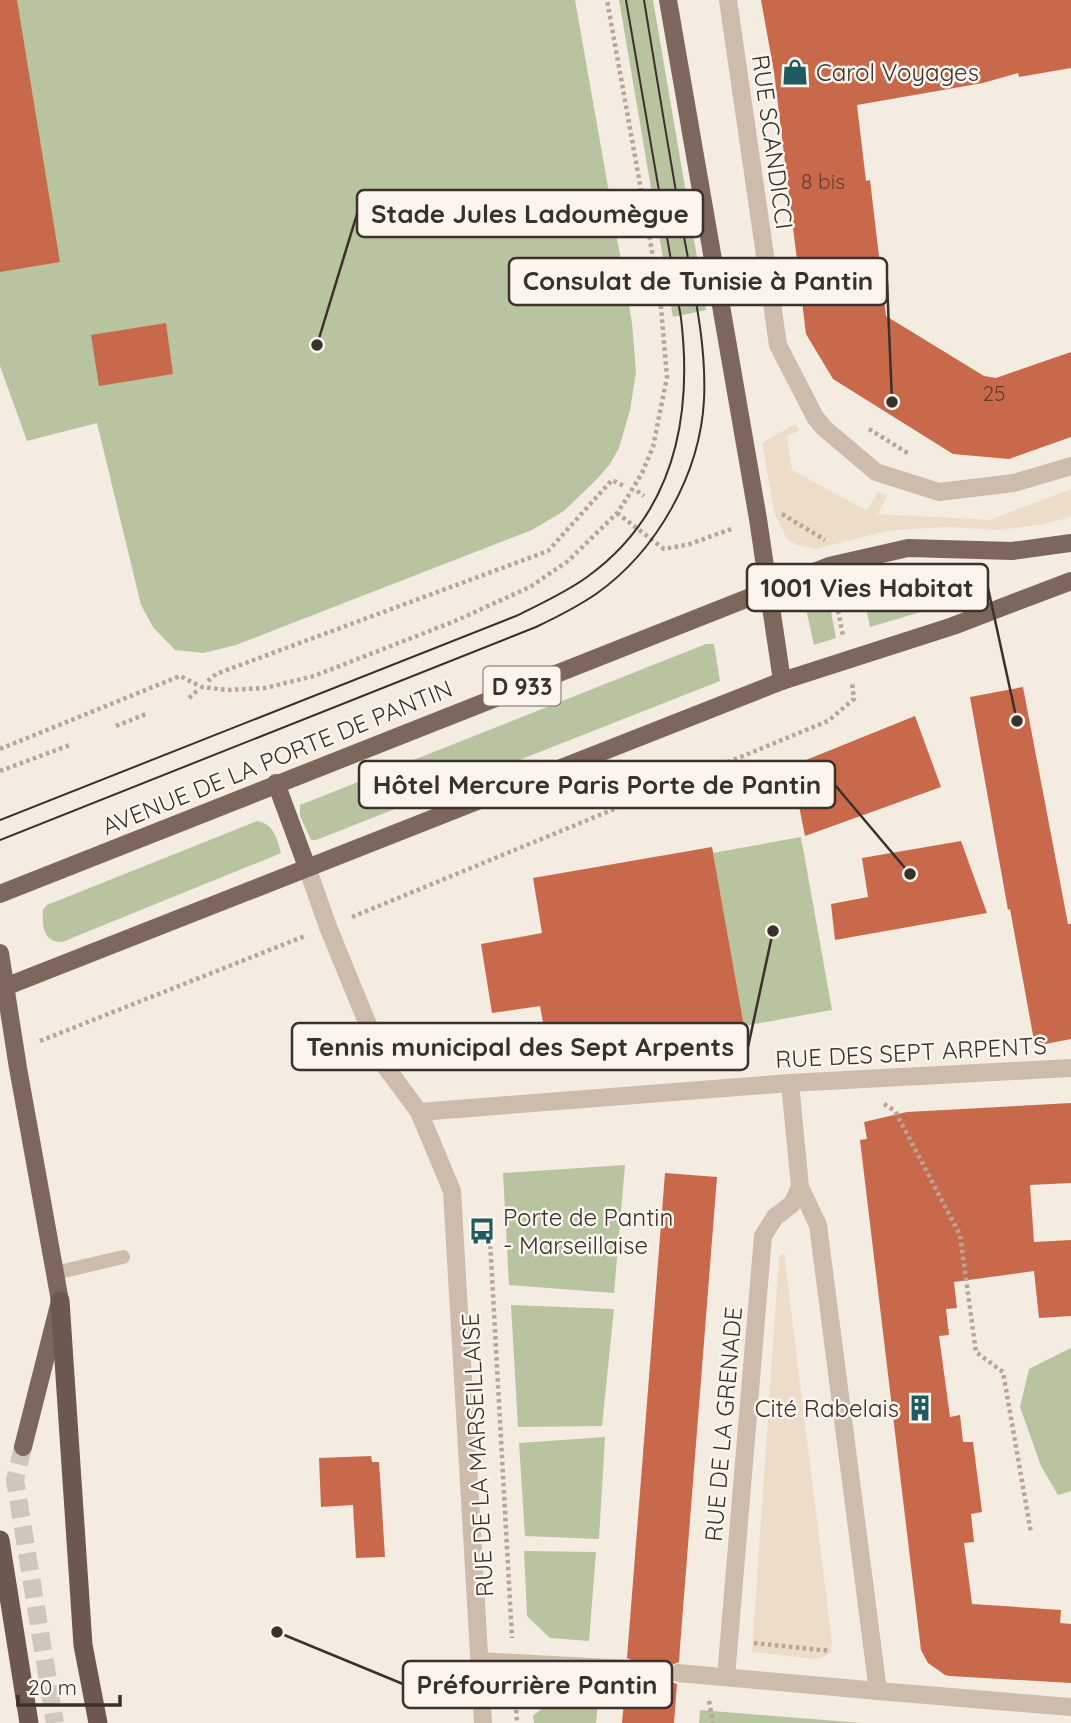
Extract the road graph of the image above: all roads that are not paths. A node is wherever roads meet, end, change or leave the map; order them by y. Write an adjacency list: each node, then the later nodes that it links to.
1 (668, 0): 6 (main road)
2 (728, 0): 3 (street, RUE SCANDICCI)
3 (1071, 466)
4 (1071, 543): 6 (main road, D 933)
5 (1071, 581): 7 (main road)
6 (768, 589): 7 (main road); 8 (main road, AVENUE DE LA PORTE DE PANTIN / D 933)
7 (782, 681): 9 (main road)
8 (276, 783): 9 (main road); 10 (main road, AVENUE DE LA PORTE DE PANTIN / D 933)
9 (307, 867): 12 (main road); 15 (street, RUE DE LA MARSEILLAISE)
10 (0, 894)
11 (0, 953): 12 (main road)
12 (3, 987): 18 (main road)
13 (1071, 1068): 14 (street, RUE DES SEPT ARPENTS)
14 (790, 1083): 15 (street, RUE DES SEPT ARPENTS); 16 (street)
15 (419, 1112): 22 (street, RUE DE LA MARSEILLAISE)
16 (800, 1187): 25 (street, RUE DE LA GRENADE); 26 (street)
17 (123, 1257): 18 (lane)
18 (55, 1273): 19 (main road)
19 (60, 1301): 20 (main road); 29 (highway)
20 (23, 1447)
21 (0, 1540): 28 (highway)
22 (479, 1661): 23 (street); 30 (street, RUE DE LA MARSEILLAISE)
23 (627, 1669)
24 (678, 1673): 25 (street)
25 (726, 1677): 26 (street)
26 (878, 1691): 27 (street)
27 (1058, 1712)
28 (29, 1723)
29 (98, 1723)
30 (483, 1723)

